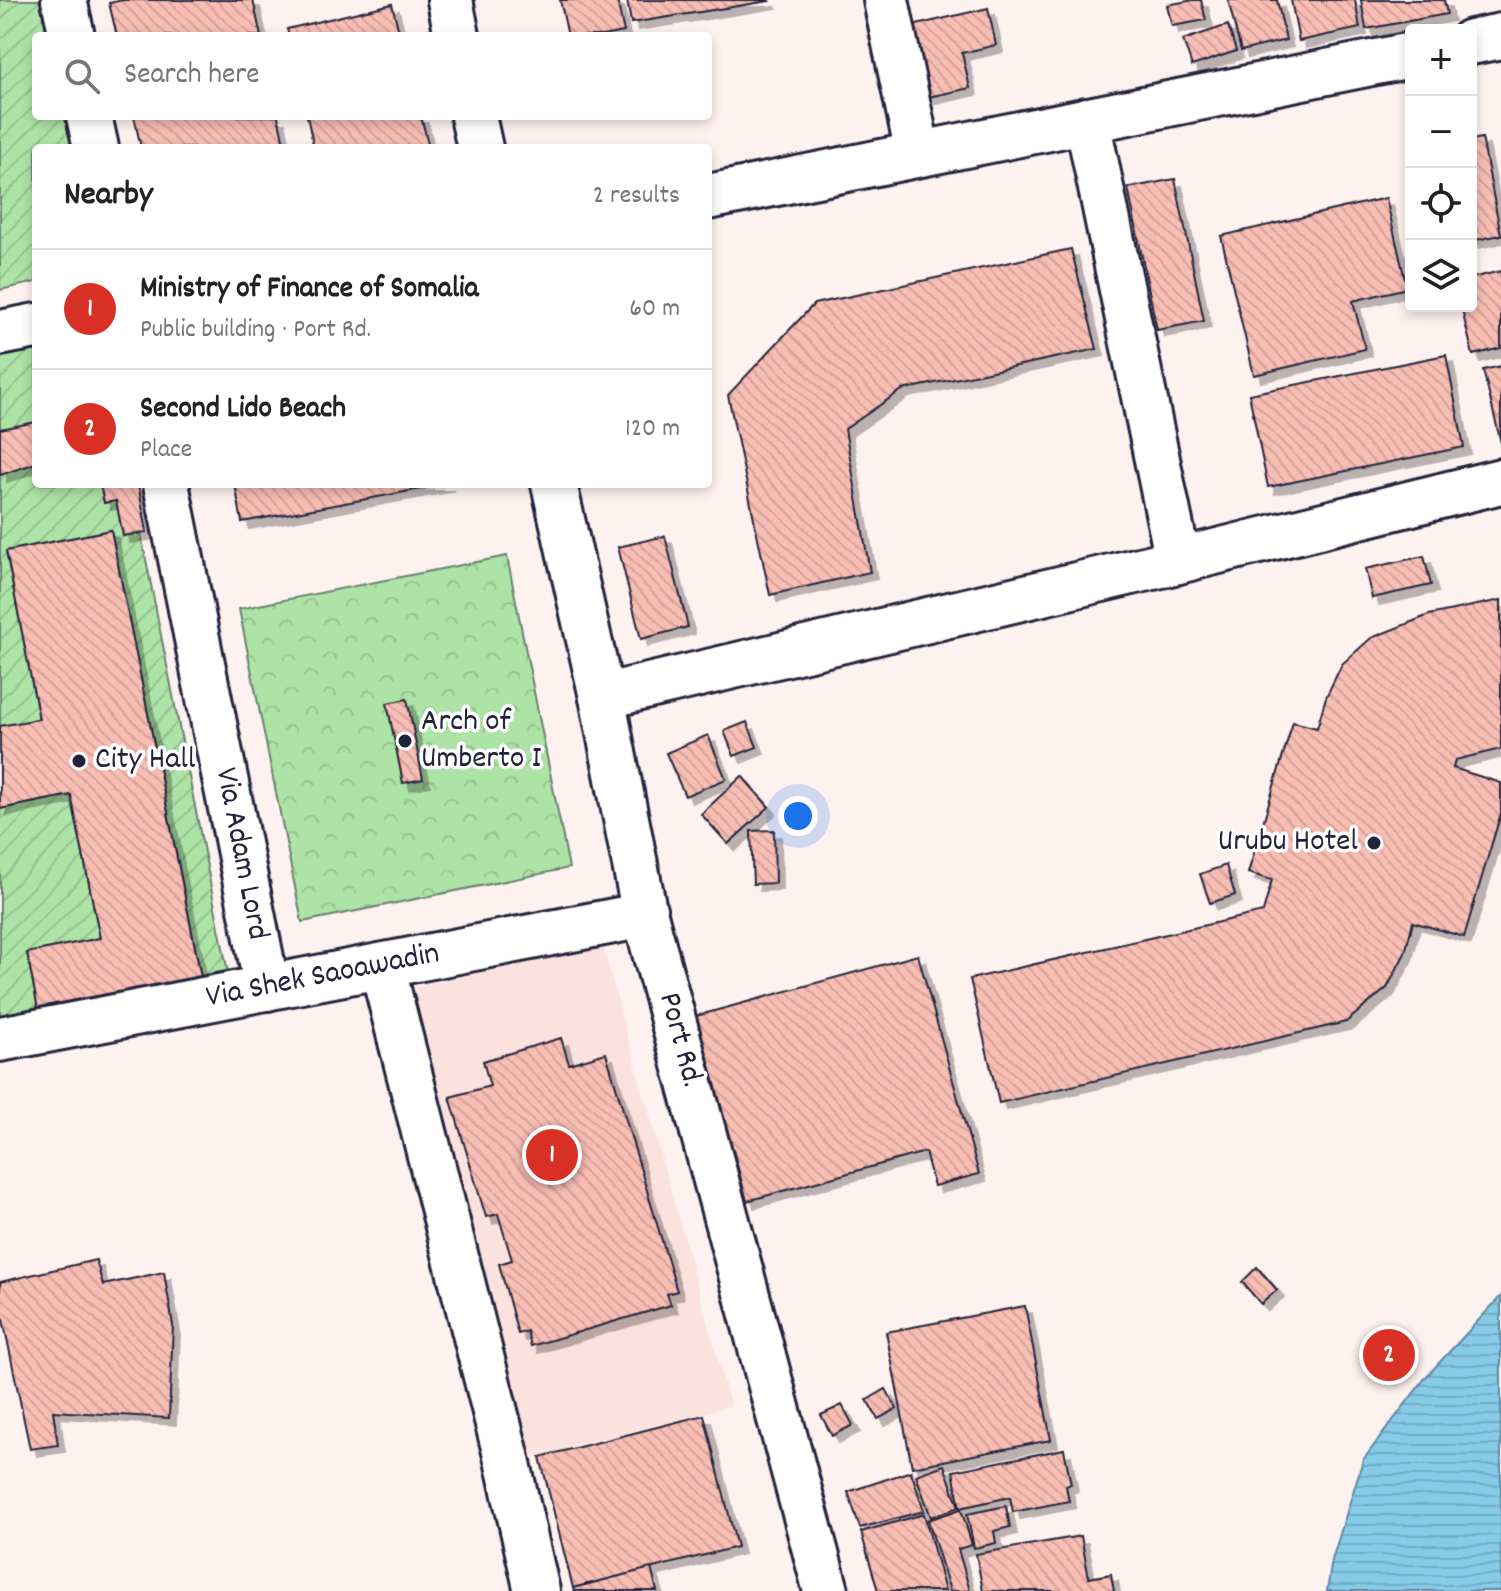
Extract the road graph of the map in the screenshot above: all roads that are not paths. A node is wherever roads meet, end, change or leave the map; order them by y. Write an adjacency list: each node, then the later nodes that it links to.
1 (64, 0): 4 (street)
2 (450, 0): 5 (street)
3 (886, 0): 14 (street)
4 (71, 32)
5 (456, 32)
6 (1501, 36): 7 (street)
7 (1477, 41)
8 (1405, 56): 11 (street)
9 (90, 120): 12 (street)
10 (474, 120): 13 (street)
11 (1087, 120): 14 (street); 21 (street)
12 (95, 144)
13 (479, 144)
14 (918, 154): 15 (street)
15 (712, 196)
16 (32, 327): 17 (street)
17 (0, 333)
18 (1501, 481): 21 (street)
19 (167, 488): 25 (street, Via Adam Lord)
20 (555, 488): 22 (street, Port Rd.)
21 (1178, 561): 22 (street)
22 (602, 697): 23 (street, Port Rd.)
23 (645, 915): 24 (street, Via Shek Saoawadin); 28 (street, Port Rd.)
24 (382, 966): 25 (street, Via Shek Saoawadin); 27 (street)
25 (267, 988): 26 (street, Via Shek Saoawadin)
26 (0, 1039)
27 (537, 1591)
28 (826, 1591)

